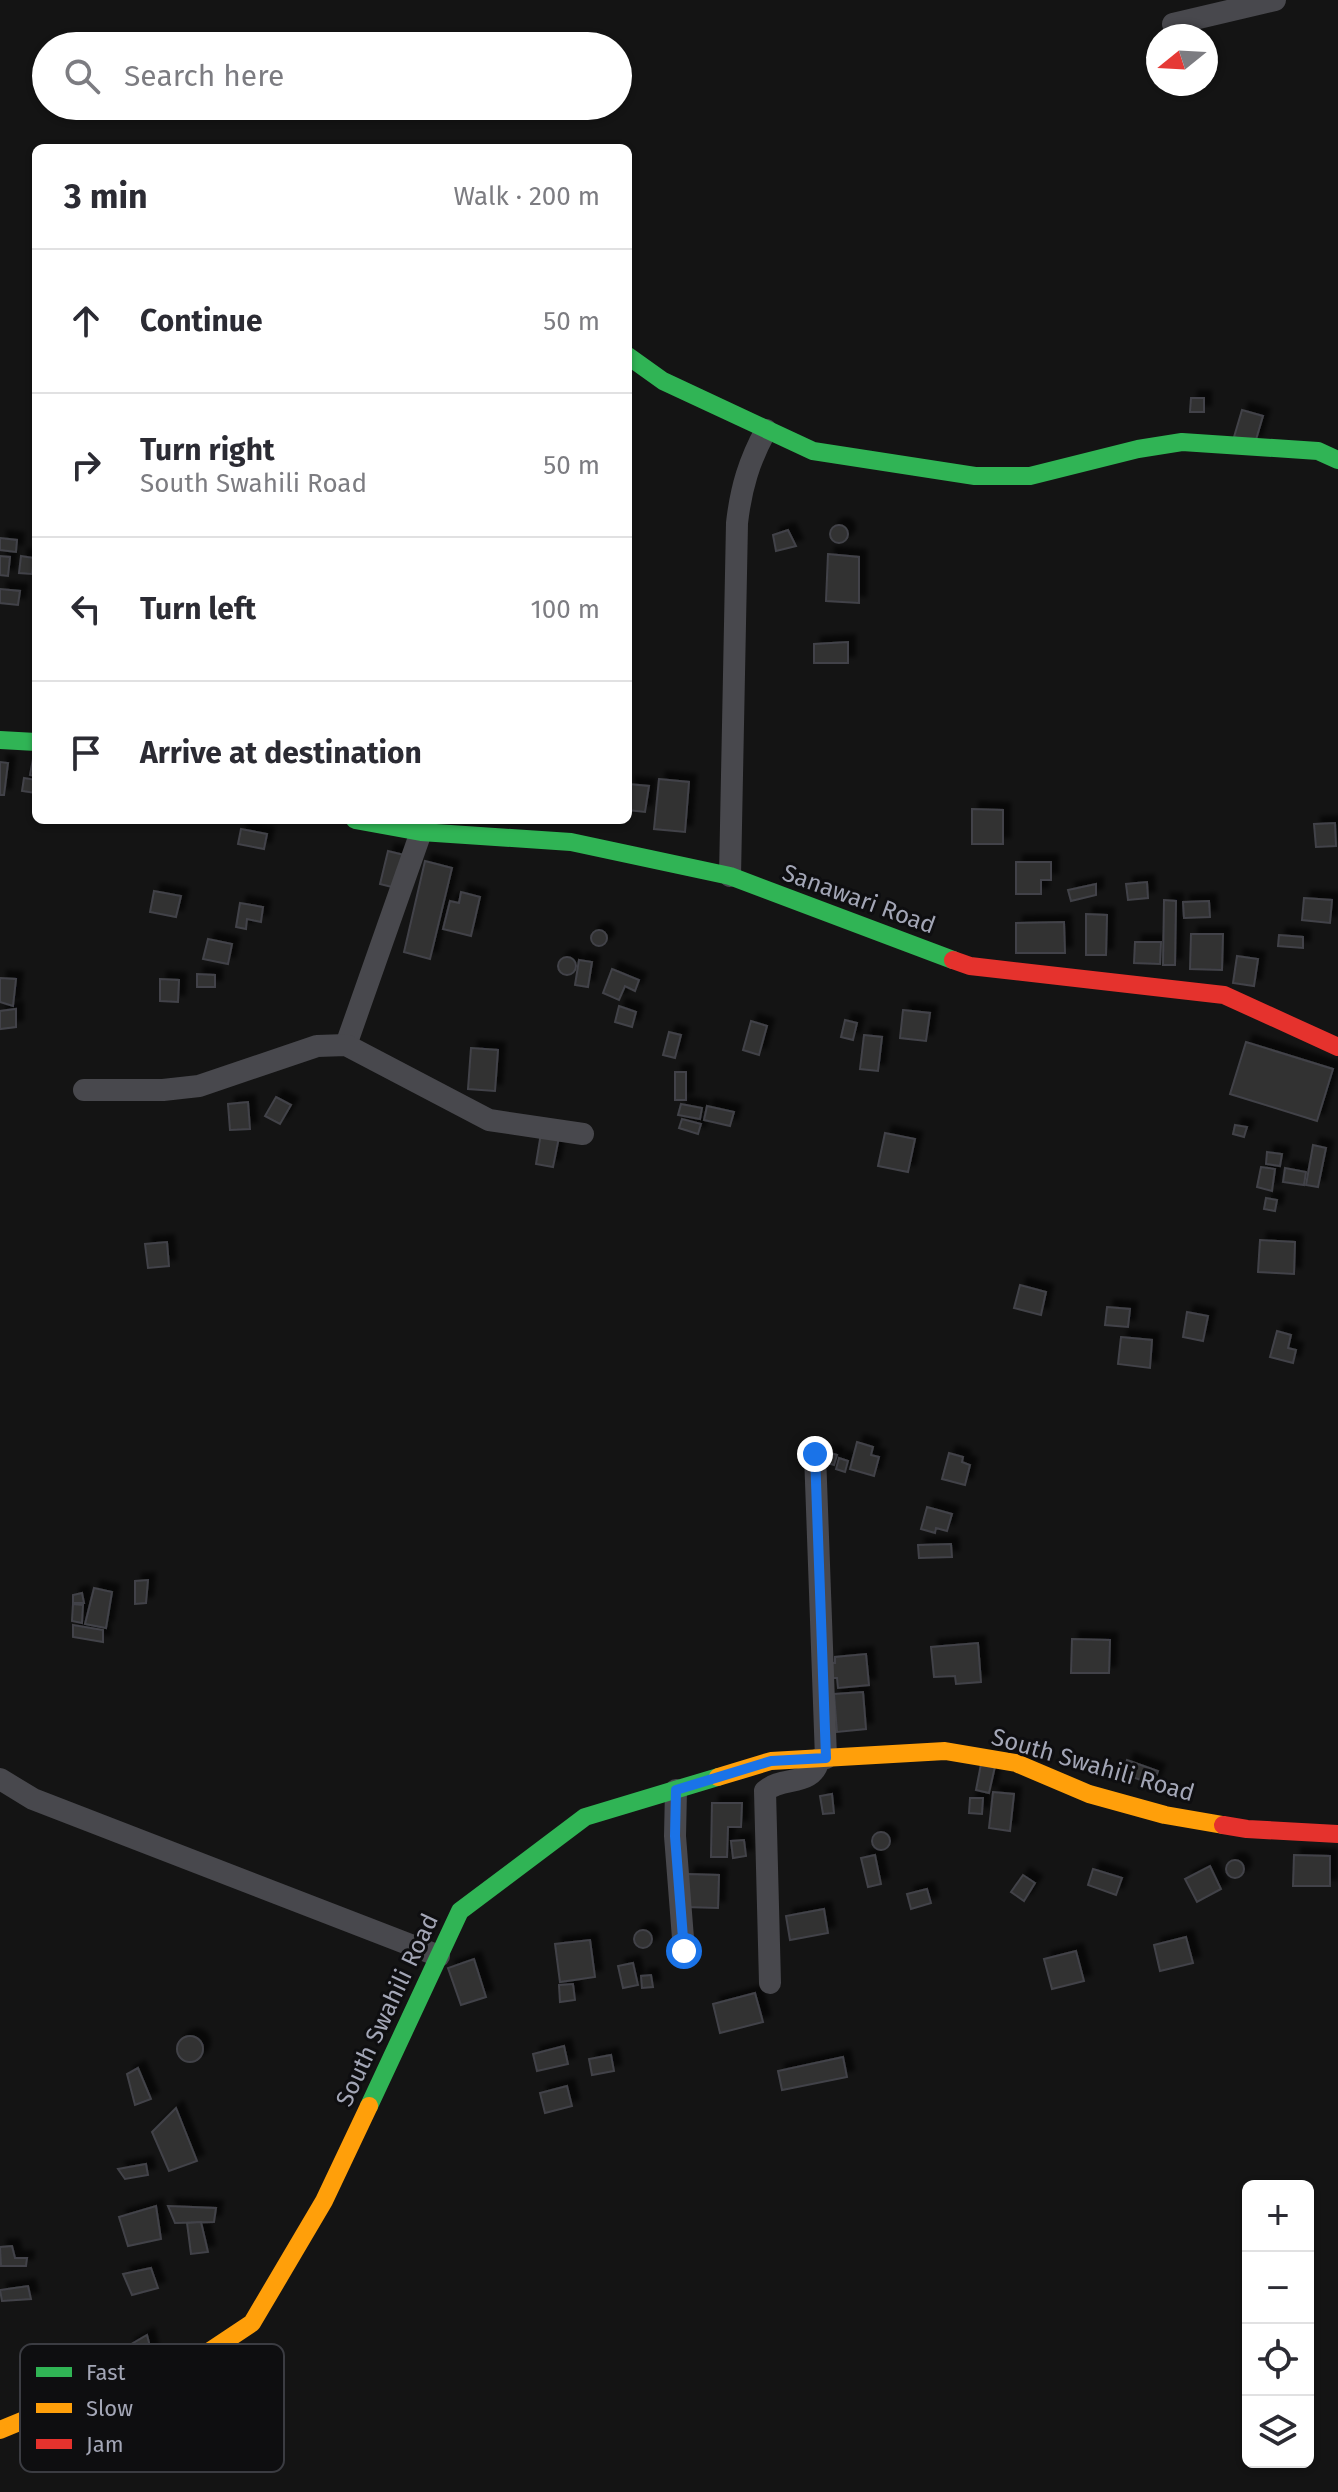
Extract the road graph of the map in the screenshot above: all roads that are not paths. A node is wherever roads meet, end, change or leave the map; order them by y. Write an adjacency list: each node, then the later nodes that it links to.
1 (1275, 0): 2 (street)
2 (1173, 24)
3 (632, 359): 4 (street)
4 (766, 430): 5 (street); 10 (street)
5 (1338, 460)
6 (0, 740): 7 (street)
7 (32, 742)
8 (377, 824): 9 (street, Sanawari Road)
9 (421, 832): 10 (street, Sanawari Road); 11 (street)
10 (730, 876): 12 (street, Sanawari Road)
11 (346, 1045): 13 (street); 14 (street)
12 (1338, 1047)
13 (84, 1090)
14 (583, 1134)
15 (815, 1454): 16 (street)
16 (822, 1759): 18 (street, South Swahili Road); 19 (street, South Swahili Road); 22 (street)
17 (0, 1779): 21 (street)
18 (676, 1790): 20 (street); 21 (street, South Swahili Road)
19 (1338, 1834)
20 (684, 1951)
21 (439, 1956): 23 (street, South Swahili Road)
22 (770, 1983)
23 (220, 2344)
24 (20, 2422): 25 (street, South Swahili Road)
25 (0, 2430)

